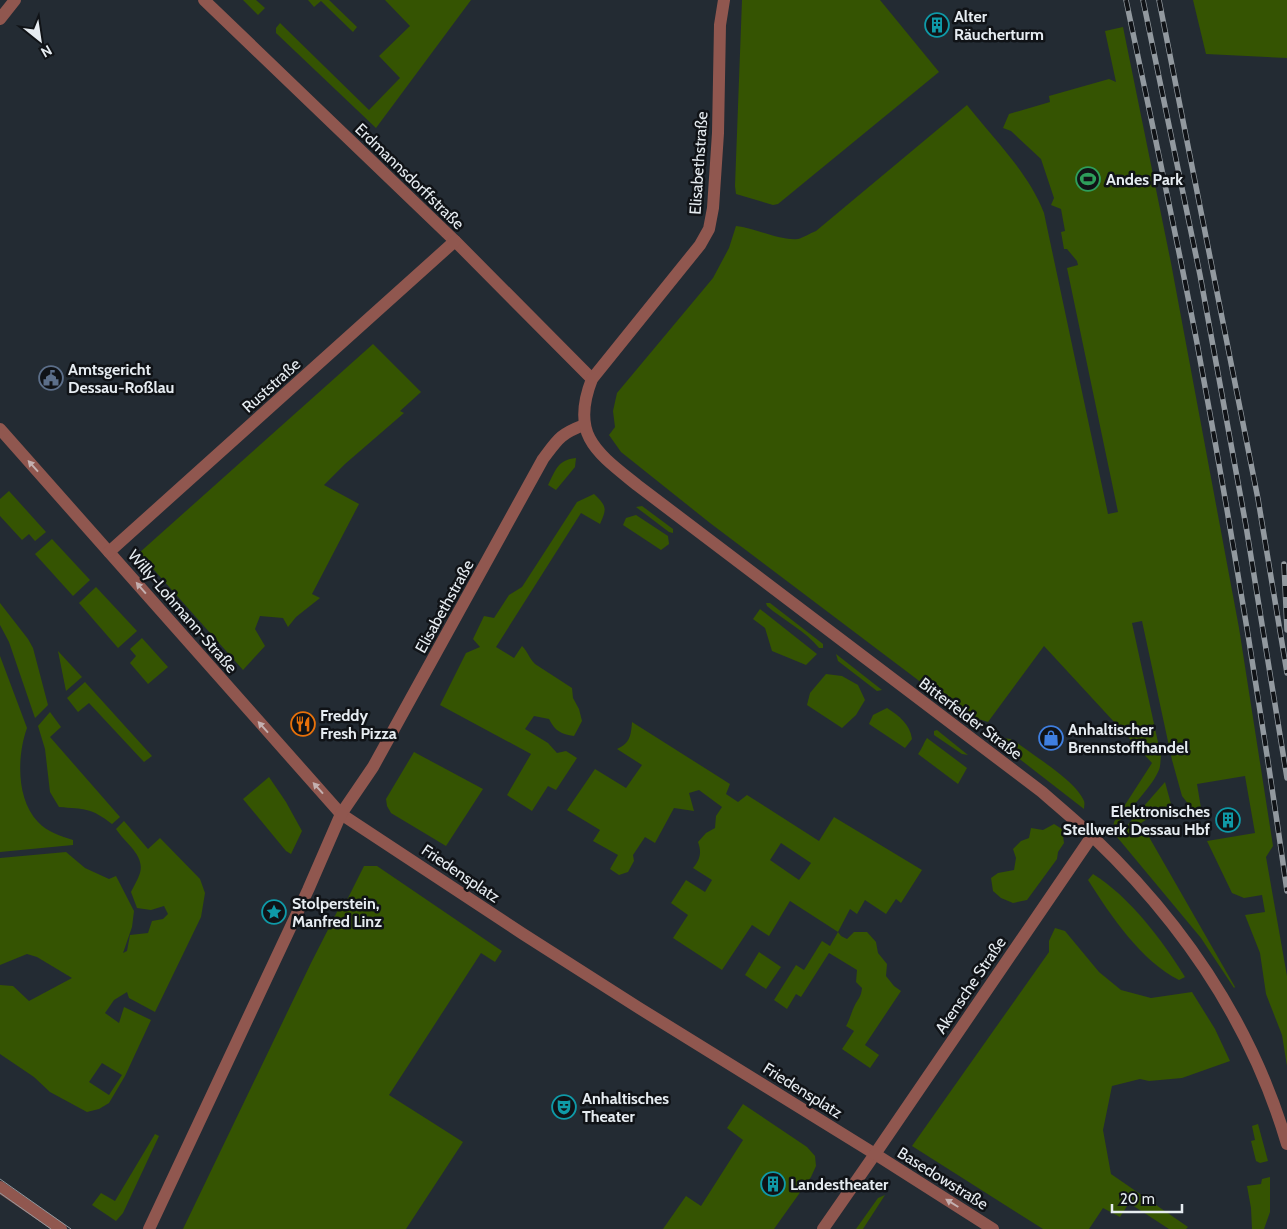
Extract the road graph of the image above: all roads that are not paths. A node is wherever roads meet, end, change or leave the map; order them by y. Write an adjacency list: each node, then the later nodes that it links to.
1 (15, 0): 4 (street)
2 (204, 0): 5 (street, Erdmannsdorffstraße)
3 (724, 0): 6 (street, Elisabethstraße)
4 (0, 19)
5 (455, 241): 6 (street, Erdmannsdorffstraße); 9 (street, Ruststraße)
6 (592, 378): 7 (street, Bitterfelder Straße)
7 (584, 424): 10 (street, Elisabethstraße); 11 (street, Bitterfelder Straße)
8 (0, 429): 9 (street, Willy-Lohmann-Straße, one-way to 8)
9 (109, 552): 10 (street, Willy-Lohmann-Straße, one-way to 9)
10 (341, 814): 13 (street, Friedensplatz); 16 (street)
11 (1092, 836): 12 (street, Bitterfelder Straße); 13 (street, Akensche Straße)
12 (1287, 1144)
13 (875, 1154): 17 (street); 18 (street, Basedowstraße, one-way to 13)
14 (0, 1186): 15 (street)
15 (61, 1229)
16 (149, 1229)
17 (823, 1229)
18 (993, 1229)

